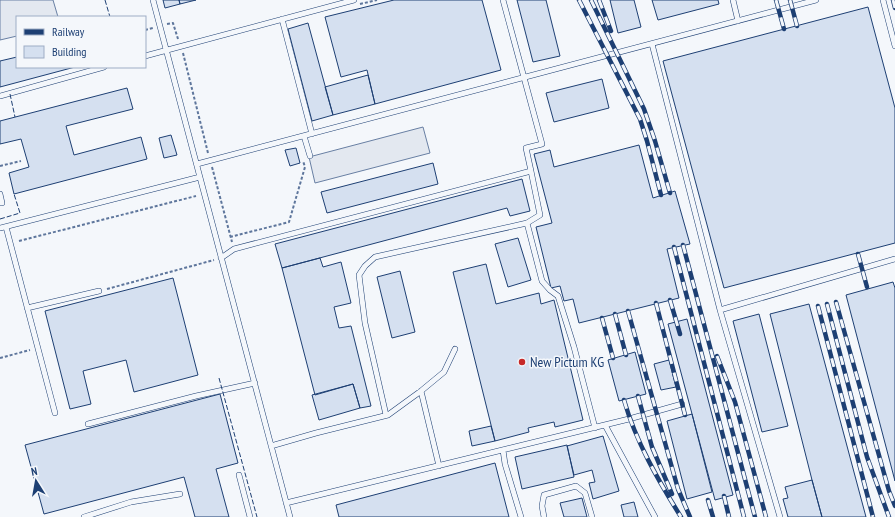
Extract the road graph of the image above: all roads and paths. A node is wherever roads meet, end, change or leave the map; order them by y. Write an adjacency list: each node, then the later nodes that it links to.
1 (152, 0): 9 (lane)
2 (354, 0): 7 (lane)
3 (503, 0): 17 (lane)
4 (733, 0): 8 (lane)
5 (816, 0): 8 (lane)
6 (883, 0): 13 (lane)
7 (282, 19): 12 (lane); 19 (lane)
8 (738, 21): 11 (lane)
9 (159, 26): 10 (path); 12 (path); 14 (lane)
10 (146, 30)
11 (652, 44): 17 (lane); 41 (lane)
12 (180, 46): 14 (lane); 24 (path)
13 (895, 46)
14 (165, 50): 15 (lane); 25 (lane)
15 (146, 56)
16 (100, 68): 18 (lane)
17 (524, 77): 19 (lane); 27 (lane)
18 (0, 96)
19 (312, 134): 20 (lane)
20 (304, 136): 21 (lane); 24 (lane)
21 (310, 156)
22 (303, 160): 34 (path)
23 (21, 161): 26 (path)
24 (210, 161): 25 (lane); 34 (path)
25 (197, 164): 28 (lane)
26 (0, 166)
27 (531, 171): 32 (lane); 36 (lane)
28 (200, 177): 29 (lane); 33 (lane)
29 (204, 193): 35 (path); 37 (lane)
30 (0, 194): 31 (lane)
31 (0, 203)
32 (527, 223): 49 (lane); 52 (lane)
33 (3, 227): 35 (lane)
34 (230, 237): 36 (path)
35 (10, 243): 40 (lane)
36 (234, 249): 37 (lane)
37 (221, 258): 39 (path); 45 (lane)
38 (895, 259): 41 (lane)
39 (99, 291): 40 (lane)
40 (27, 308): 42 (lane)
41 (720, 310): 67 (lane)
42 (38, 348): 44 (path); 48 (lane)
43 (455, 349): 46 (lane)
44 (0, 358)
45 (255, 383): 50 (lane); 53 (lane)
46 (421, 391): 49 (lane); 55 (lane)
47 (682, 404): 51 (lane)
48 (55, 413)
49 (386, 415): 53 (lane)
50 (88, 424)
51 (605, 425): 52 (lane); 66 (lane)
52 (594, 428): 54 (lane)
53 (271, 446): 58 (lane)
54 (503, 450): 55 (lane); 63 (lane)
55 (439, 466): 58 (lane)
56 (239, 475): 61 (lane)
57 (180, 494): 59 (lane)
58 (286, 503): 62 (lane)
59 (95, 516): 60 (lane)
60 (84, 517)
61 (250, 517)
62 (290, 517)
63 (520, 517)
64 (544, 517): 65 (lane)
65 (592, 517)
66 (654, 517)
67 (780, 517)

